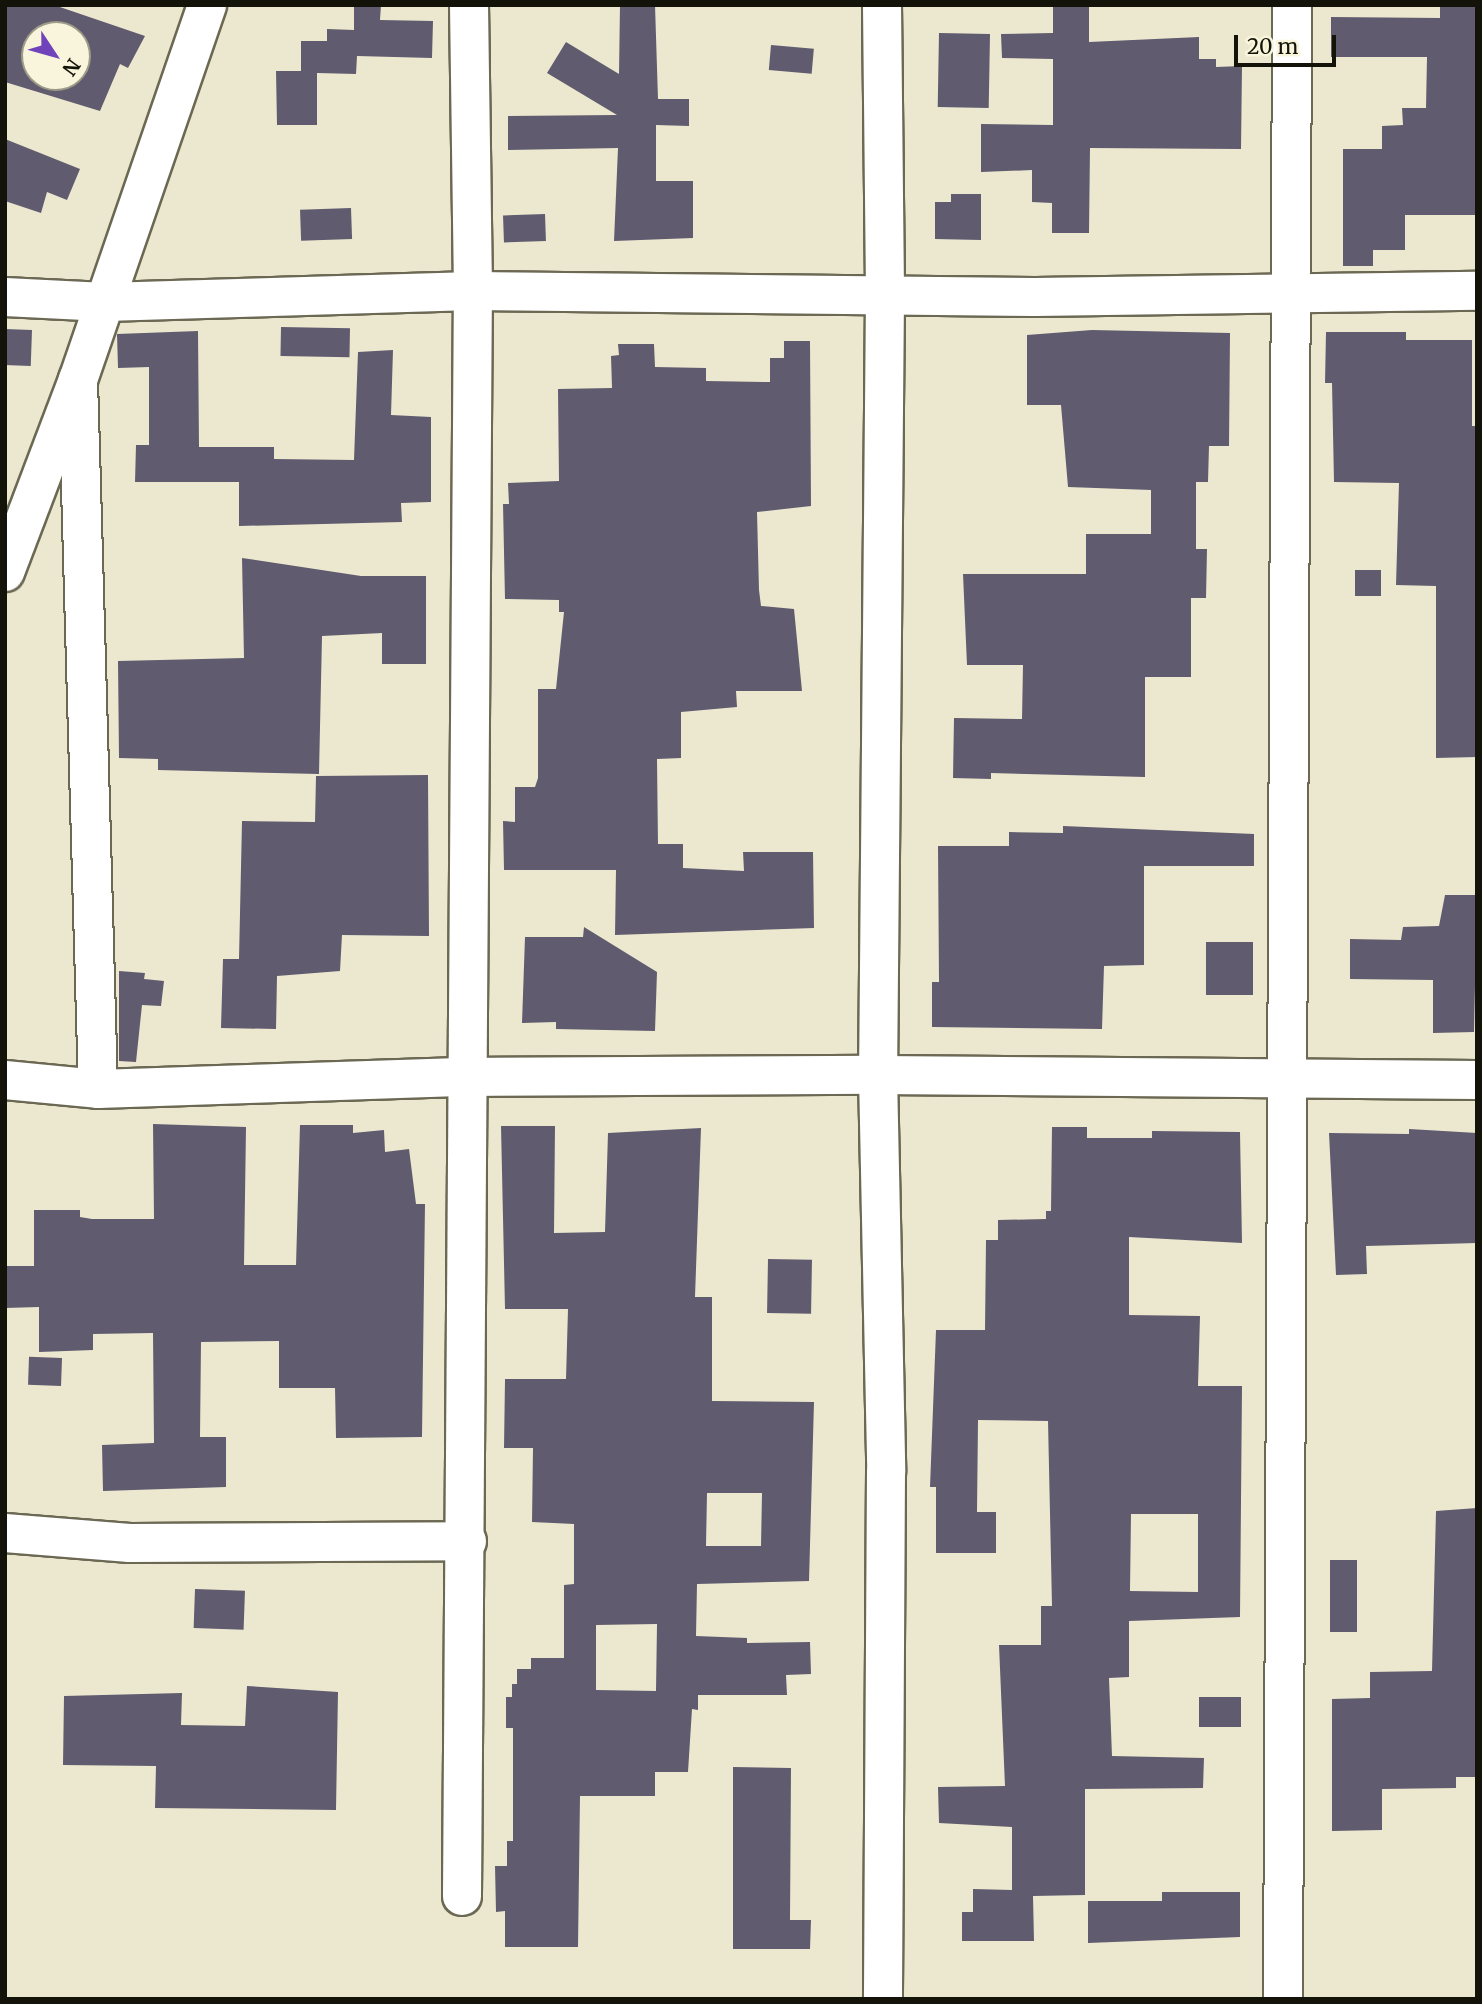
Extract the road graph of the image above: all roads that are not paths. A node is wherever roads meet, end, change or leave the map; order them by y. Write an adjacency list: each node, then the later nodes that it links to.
1 (207, 5): 10 (street)
2 (469, 5): 5 (street)
3 (882, 5): 8 (street)
4 (1292, 5): 7 (street)
5 (472, 291): 8 (street); 10 (street); 14 (street)
6 (1477, 291): 7 (street)
7 (1293, 293): 8 (street); 16 (street)
8 (885, 296): 13 (street)
9 (5, 297): 10 (street)
10 (105, 302): 11 (street)
11 (78, 380): 12 (street); 18 (street)
12 (5, 572)
13 (878, 1075): 14 (street); 16 (street); 22 (street)
14 (467, 1077): 18 (street); 20 (street)
15 (5, 1080): 18 (street)
16 (1290, 1080): 17 (street); 23 (street)
17 (1477, 1080)
18 (98, 1089)
19 (5, 1533): 20 (street)
20 (467, 1541): 21 (street)
21 (462, 1896)
22 (883, 1999)
23 (1283, 1999)

